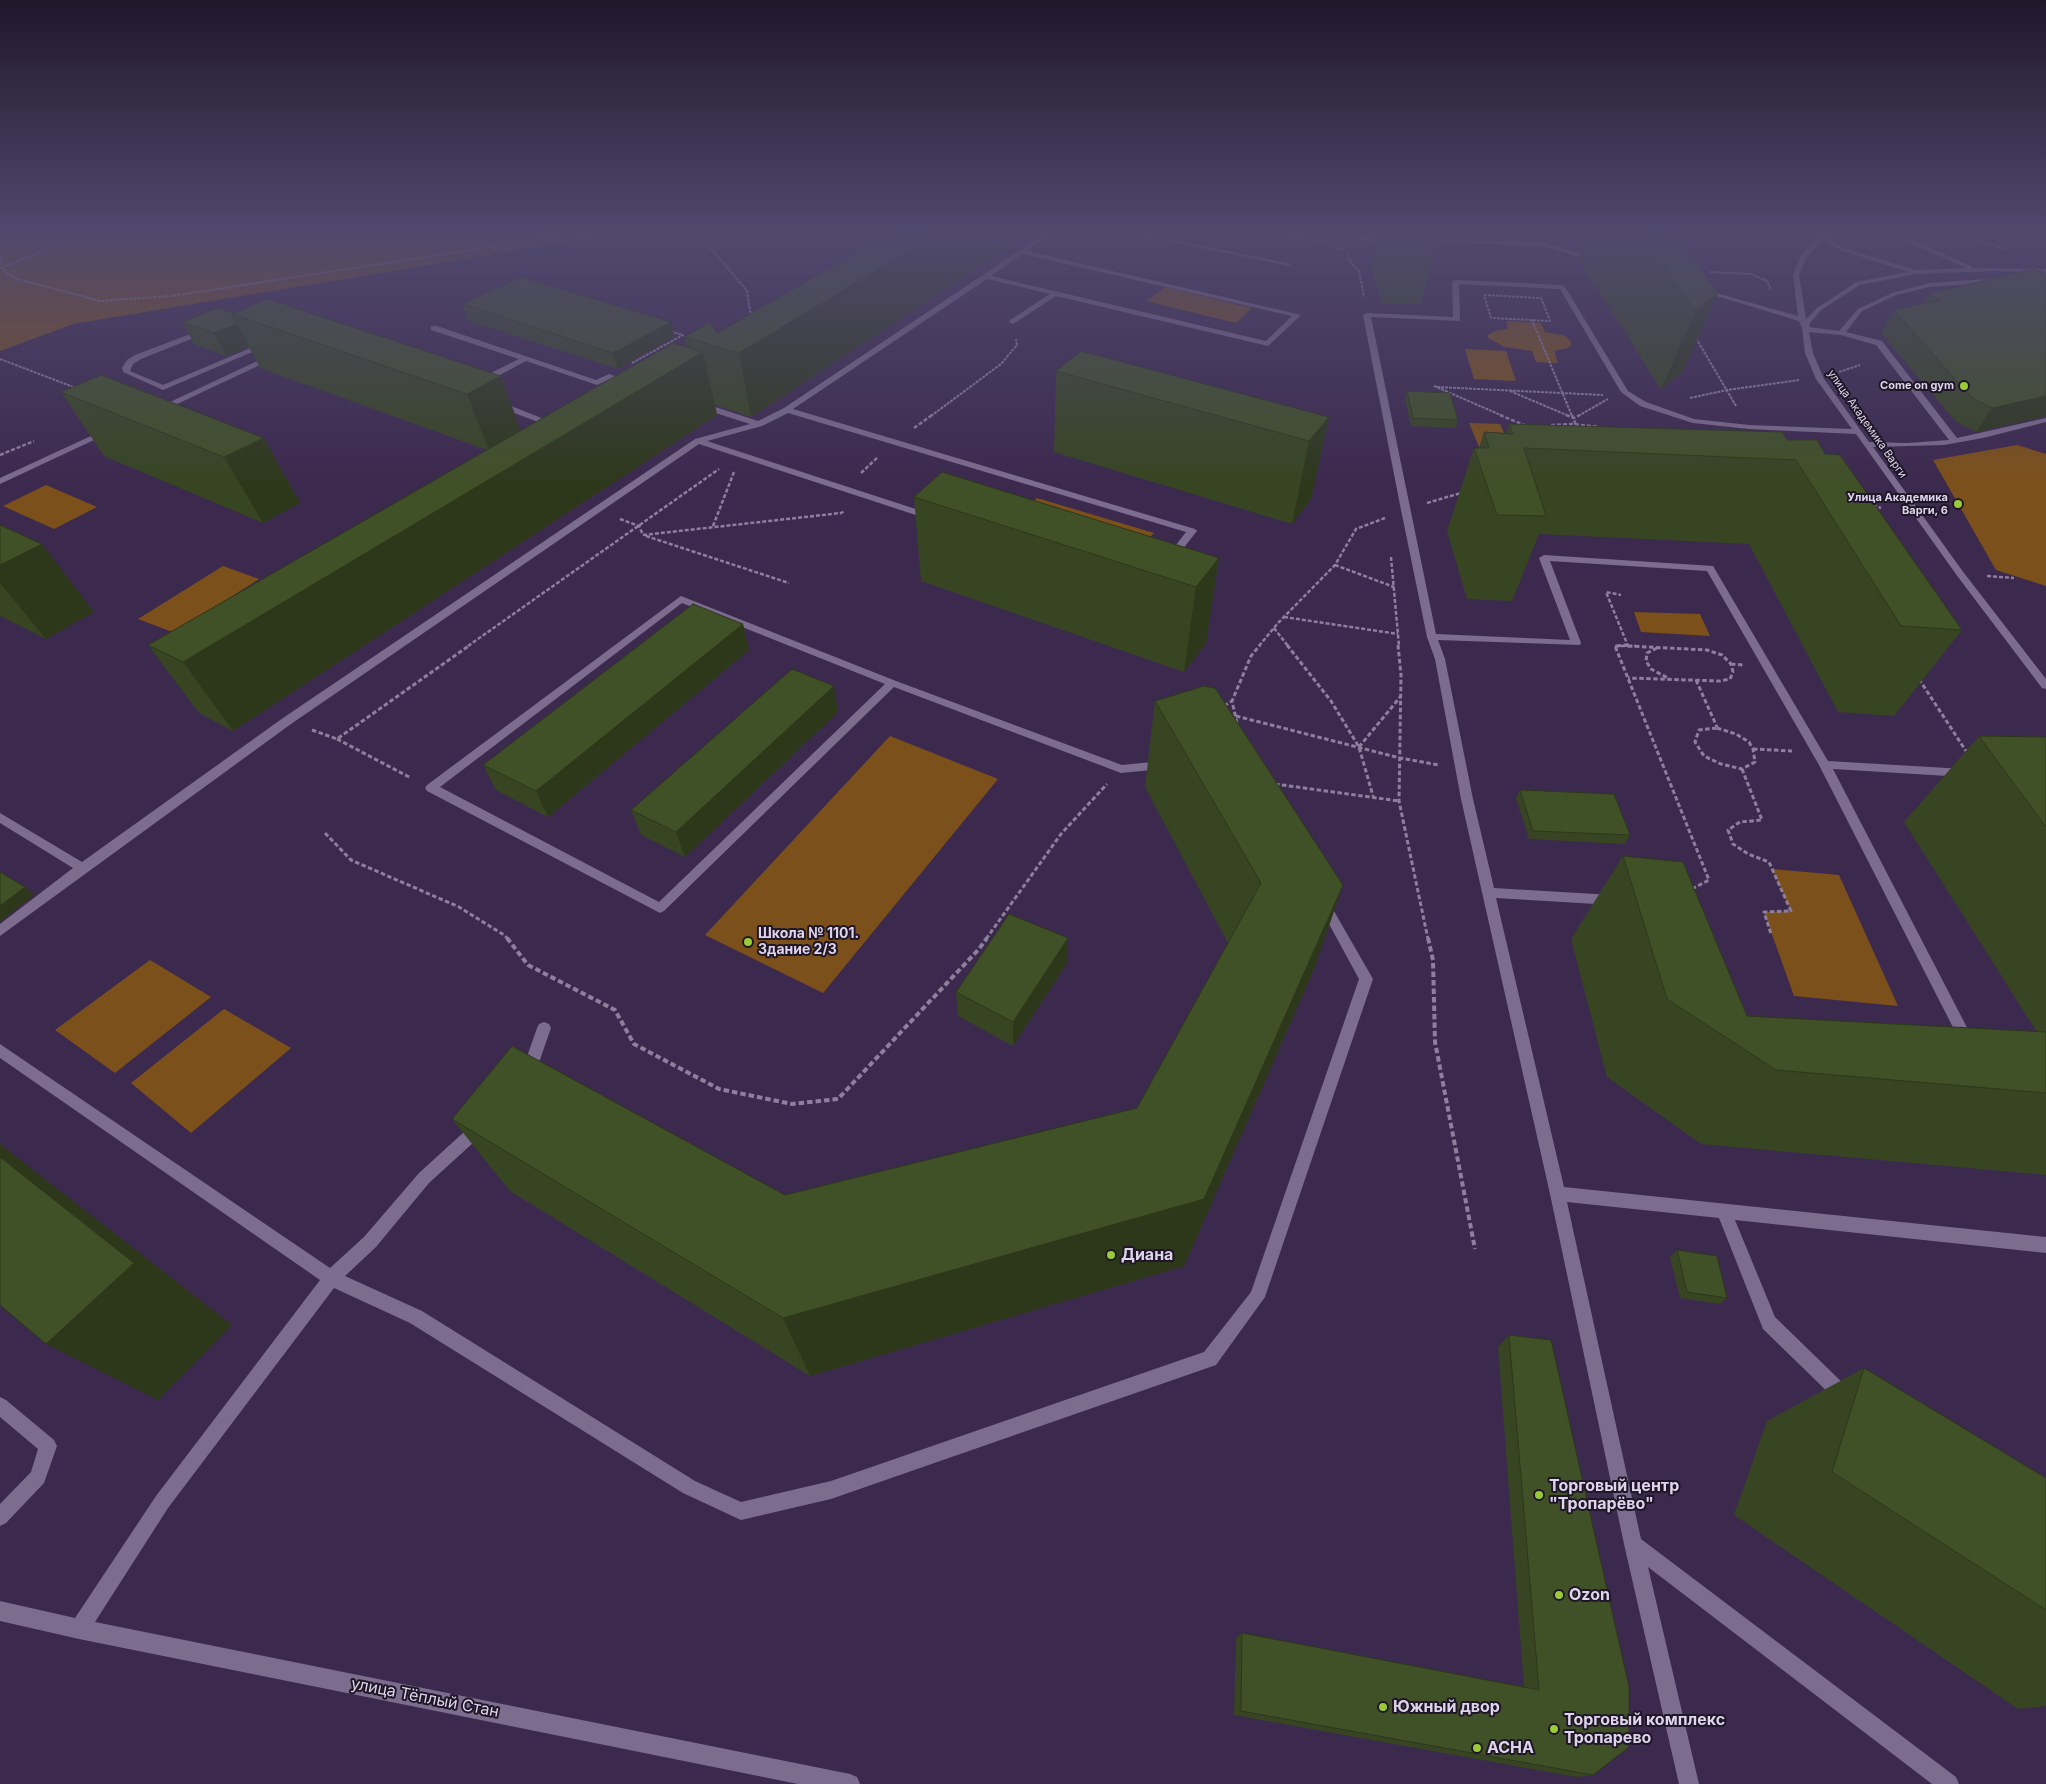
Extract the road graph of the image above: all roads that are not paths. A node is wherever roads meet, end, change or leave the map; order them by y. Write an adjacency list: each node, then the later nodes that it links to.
1 (240, 317): 24 (street)
2 (280, 317): 17 (street)
3 (927, 317): 29 (street)
4 (1020, 317): 15 (street)
5 (1151, 317): 6 (street)
6 (1295, 317)
7 (1367, 317): 42 (street)
8 (1405, 317): 9 (street)
9 (1457, 317)
10 (1580, 317): 35 (street)
11 (1795, 317): 14 (street)
12 (1811, 317): 19 (street)
13 (1854, 317): 18 (street)
14 (1801, 319): 19 (street, улица Академика Варги)
15 (1013, 322)
16 (434, 328): 22 (street)
17 (300, 331): 20 (street); 24 (street)
18 (1841, 333): 19 (street); 36 (street)
19 (1805, 334): 35 (street, улица Академика Варги)
20 (310, 336)
21 (281, 354): 26 (street)
22 (525, 359): 23 (street); 25 (street)
23 (635, 385)
24 (163, 388): 26 (street)
25 (469, 388)
26 (177, 401): 30 (street)
27 (489, 401): 33 (street)
28 (689, 402): 32 (street)
29 (787, 410): 32 (street); 41 (street)
30 (150, 413)
31 (2046, 420): 36 (street)
32 (759, 424): 37 (street)
33 (560, 426)
34 (115, 429): 39 (street)
35 (1858, 432): 38 (street, улица Академика Варги)
36 (1954, 440): 38 (street)
37 (698, 441): 40 (street); 49 (street)
38 (1867, 444): 44 (street, улица Академика Варги)
39 (0, 481)
40 (939, 520)
41 (1164, 566)
42 (1432, 636): 46 (street); 51 (street)
43 (892, 683): 43 (street); 45 (street)
44 (2046, 686)
45 (1179, 763)
46 (1825, 765): 47 (street); 55 (street)
47 (1981, 774)
48 (0, 817): 49 (street)
49 (82, 868): 53 (street)
50 (1318, 892): 62 (street)
51 (1490, 893): 52 (street); 59 (street)
52 (1623, 901)
53 (0, 930)
54 (544, 1028): 57 (street)
55 (1971, 1048)
56 (0, 1050): 62 (street)
57 (524, 1087)
58 (488, 1120): 62 (street)
59 (1558, 1194): 60 (street); 66 (street)
60 (1724, 1211): 61 (street); 64 (street)
61 (2046, 1244)
62 (331, 1278): 68 (street)
63 (0, 1406): 65 (street)
64 (1861, 1406)
65 (0, 1518)
66 (1633, 1544): 70 (street); 71 (street)
67 (0, 1611): 68 (street, улица Тёплый Стан)
68 (79, 1629): 69 (street, улица Тёплый Стан)
69 (850, 1784)
70 (1689, 1784)
71 (1949, 1784)

